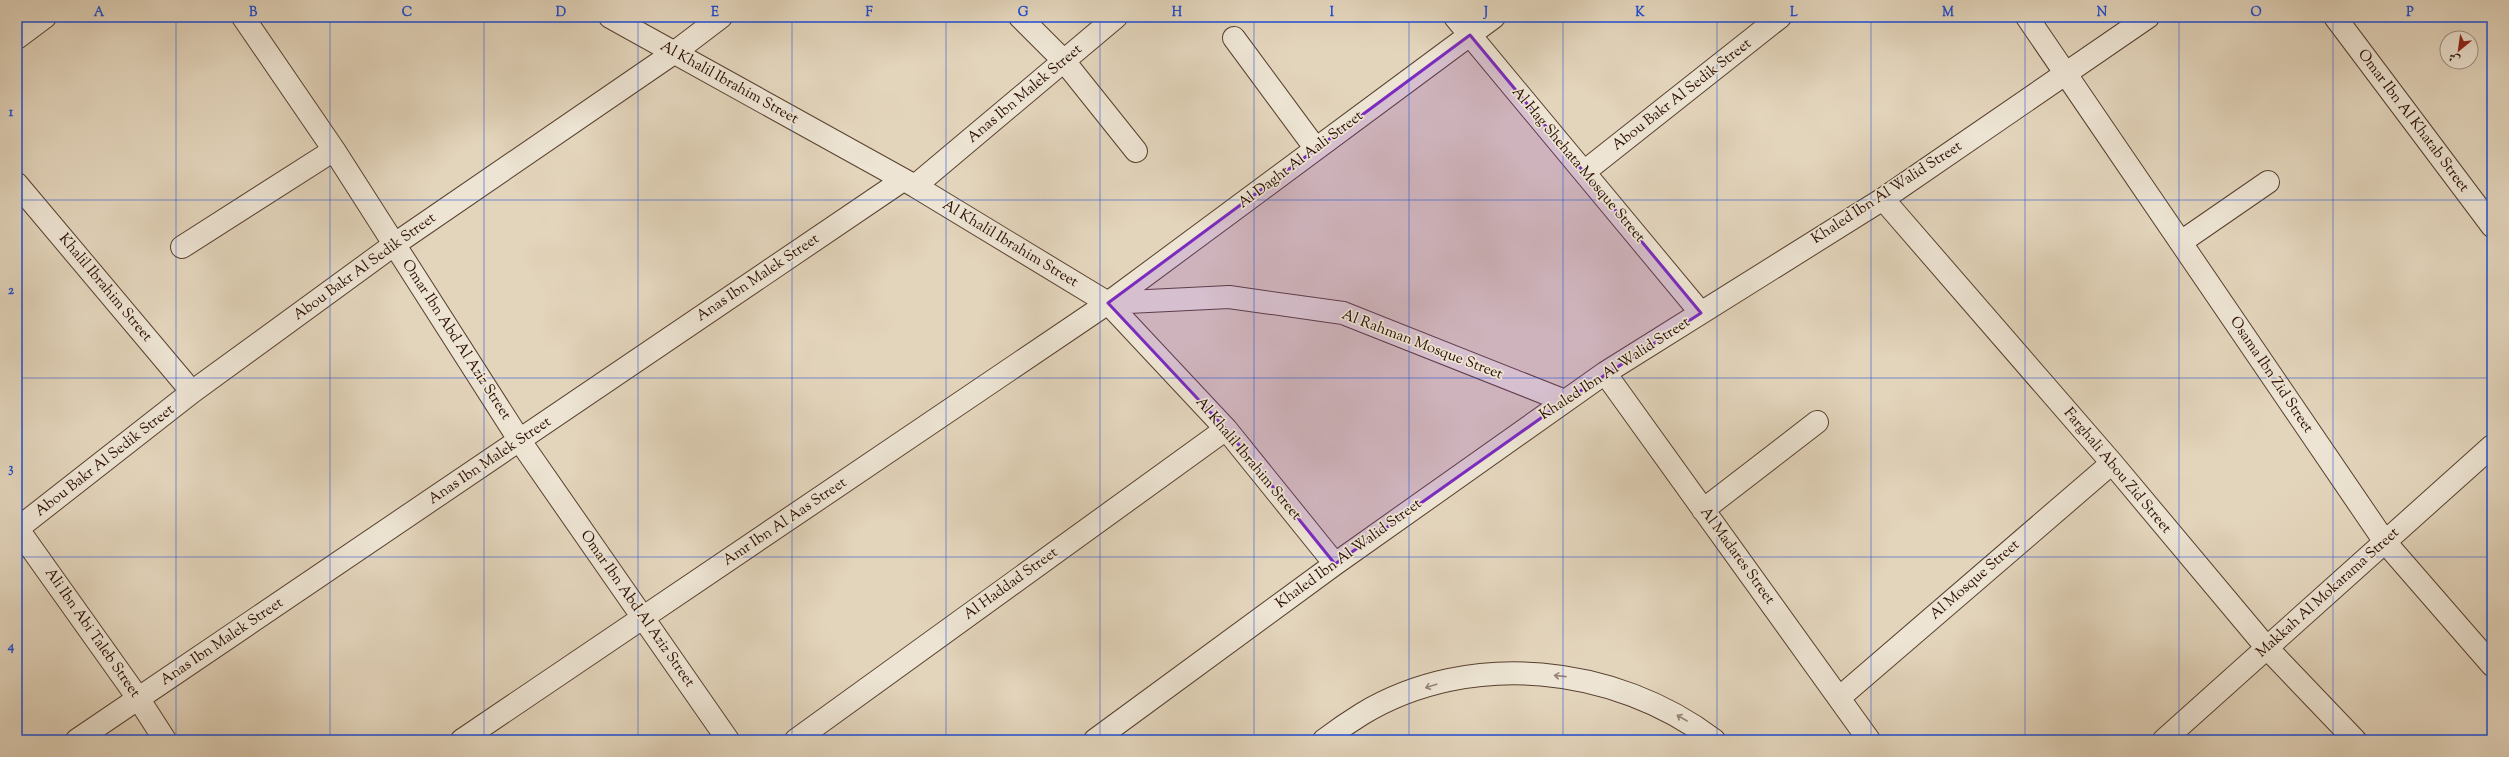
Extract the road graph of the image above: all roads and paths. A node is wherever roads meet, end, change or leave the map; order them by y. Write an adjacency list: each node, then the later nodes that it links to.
1 (45, 17): 14 (street)
2 (242, 17): 20 (street, Omar Ibn Abd Al Aziz Street)
3 (610, 17): 16 (street, Al Khalil Ibrahim Street)
4 (721, 17): 16 (street, Abou Bakr Al Sedik Street)
5 (1020, 17): 17 (street)
6 (1116, 17): 17 (street, Anas Ibn Malek Street)
7 (1455, 17): 13 (street, Al Hag Shehata Mosque Street)
8 (1494, 17): 13 (street, Al Daght Al Aali Street)
9 (1780, 17): 22 (street, Abou Bakr Al Sedik Street)
10 (2027, 17): 18 (street, Osama Ibn Zid Street)
11 (2148, 17): 18 (street, Khaled Ibn Al Walid Street)
12 (2335, 17): 27 (street, Omar Ibn Al Khatab Street)
13 (1470, 35): 19 (street, Al Daght Al Aali Street); 22 (street, Al Hag Shehata Mosque Street)
14 (17, 38)
15 (1234, 38): 19 (street)
16 (675, 52): 24 (street, Al Khalil Ibrahim Street); 29 (street, Abou Bakr Al Sedik Street)
17 (1064, 61): 21 (street); 24 (street, Anas Ibn Malek Street)
18 (2066, 73): 26 (street, Khaled Ibn Al Walid Street); 28 (street, Osama Ibn Zid Street)
19 (1316, 149): 31 (street, Al Daght Al Aali Street)
20 (334, 150): 29 (street, Omar Ibn Abd Al Aziz Street); 30 (street)
21 (1136, 151)
22 (1584, 172): 32 (street, Al Hag Shehata Mosque Street)
23 (2268, 182): 28 (street)
24 (909, 183): 31 (street, Al Khalil Ibrahim Street); 38 (street, Anas Ibn Malek Street)
25 (17, 184): 34 (street, Khalil Ibrahim Street)
26 (1883, 199): 32 (street, Khaled Ibn Al Walid Street); 40 (street, Farghali Abou Zid Street)
27 (2492, 226)
28 (2181, 242): 43 (street, Osama Ibn Zid Street)
29 (395, 244): 34 (street, Abou Bakr Al Sedik Street); 38 (street, Omar Ibn Abd Al Aziz Street)
30 (182, 247)
31 (1108, 303): 35 (street, Al Rahman Mosque Street); 37 (street, Al Khalil Ibrahim Street); 45 (street, Amr Ibn Al Aas Street)
32 (1701, 313): 33 (street, Khaled Ibn Al Walid Street)
33 (1605, 373): 35 (street, Khaled Ibn Al Walid Street); 41 (street, Al Madares Street)
34 (192, 392): 42 (street, Abou Bakr Al Sedik Street)
35 (1565, 401): 44 (street, Khaled Ibn Al Walid Street)
36 (1817, 422): 41 (street)
37 (1226, 428): 44 (street, Al Khalil Ibrahim Street); 54 (street, Al Haddad Street)
38 (520, 441): 45 (street, Omar Ibn Abd Al Aziz Street); 48 (street, Anas Ibn Malek Street)
39 (2492, 446): 43 (street, Makkah Al Mokarama Street)
40 (2112, 463): 46 (street, Farghali Abou Zid Street); 49 (street, Al Mosque Street)
41 (1703, 510): 49 (street, Al Madares Street)
42 (17, 529): 48 (street, Ali Ibn Abi Taleb Street)
43 (2385, 542): 46 (street, Makkah Al Mokarama Street); 47 (street, Osama Ibn Zid Street)
44 (1335, 564): 55 (street, Khaled Ibn Al Walid Street)
45 (644, 618): 52 (street, Amr Ibn Al Aas Street); 53 (street, Omar Ibn Abd Al Aziz Street)
46 (2267, 648): 59 (street, Makkah Al Mokarama Street); 60 (street, Farghali Abou Zid Street)
47 (2492, 664)
48 (138, 698): 50 (street, Anas Ibn Malek Street); 51 (street, Ali Ibn Abi Taleb Street)
49 (1839, 698): 58 (street, Al Madares Street)
50 (76, 740)
51 (165, 740)
52 (462, 740)
53 (728, 740)
54 (796, 740)
55 (1095, 740)
56 (1324, 740): 57 (street, one-way to 56)
57 (1714, 740)
58 (1869, 740)
59 (2164, 740)
60 (2354, 740)

